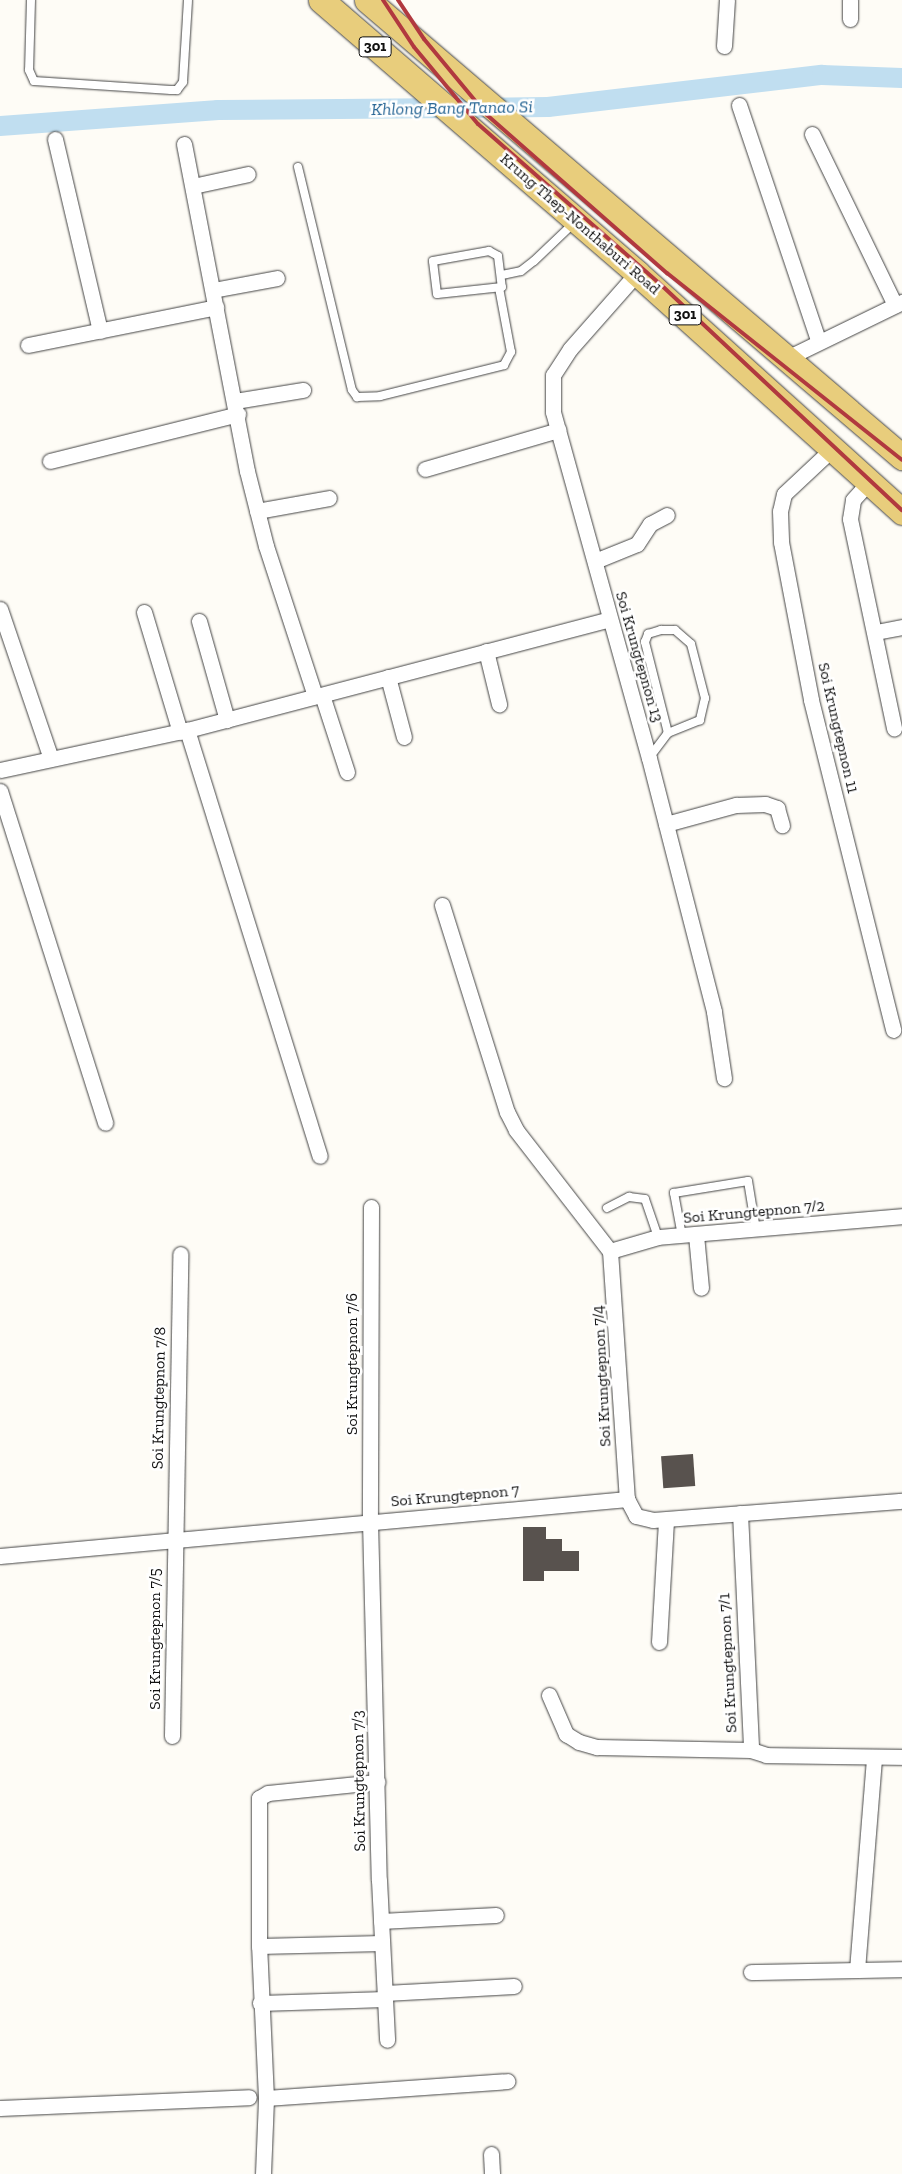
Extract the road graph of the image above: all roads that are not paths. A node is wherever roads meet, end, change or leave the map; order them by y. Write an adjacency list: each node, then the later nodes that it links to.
1 (31, 0): 2 (lane)
2 (188, 0)
3 (321, 0): 8 (main road, Krung Thep-Nonthaburi Road / 301)
4 (727, 0): 9 (street)
5 (850, 0): 7 (street)
6 (377, 7): 8 (main road); 28 (main road, Krung Thep-Nonthaburi Road / 301)
7 (850, 19)
8 (362, 36): 17 (main road, Krung Thep-Nonthaburi Road / 301)
9 (724, 46)
10 (739, 105): 26 (street)
11 (812, 134): 23 (street)
12 (55, 139): 25 (street)
13 (184, 144): 16 (street)
14 (298, 167): 21 (lane)
15 (248, 174): 16 (street)
16 (193, 186): 22 (street)
17 (576, 220): 18 (main road, Krung Thep-Nonthaburi Road / 301); 19 (lane)
18 (637, 272): 31 (street, Soi Krungtepnon 13); 32 (main road, Krung Thep-Nonthaburi Road / 301)
19 (502, 275): 21 (lane); 21 (lane)
20 (277, 278): 22 (street)
21 (499, 288)
22 (213, 290): 24 (street)
23 (899, 303): 26 (street)
24 (216, 307): 25 (street); 30 (street)
25 (100, 331): 27 (street)
26 (818, 340): 28 (street)
27 (28, 346)
28 (787, 358): 33 (main road, Krung Thep-Nonthaburi Road / 301)
29 (303, 390): 30 (street)
30 (236, 408): 34 (street); 38 (street)
31 (558, 430): 35 (street); 41 (street, Soi Krungtepnon 13)
32 (831, 450): 36 (main road, Krung Thep-Nonthaburi Road / 301); 65 (street, Soi Krungtepnon 11)
33 (902, 457)
34 (50, 461)
35 (425, 469)
36 (869, 482): 39 (main road, Krung Thep-Nonthaburi Road / 301); 47 (street)
37 (329, 498): 38 (street)
38 (257, 511): 50 (street)
39 (902, 512)
40 (667, 515): 41 (street)
41 (594, 561): 44 (street, Soi Krungtepnon 13)
42 (0, 609): 58 (street)
43 (144, 612): 54 (street)
44 (609, 618): 48 (street); 57 (street, Soi Krungtepnon 13)
45 (199, 621): 52 (street)
46 (902, 627): 47 (street)
47 (876, 632): 53 (street)
48 (486, 651): 49 (street); 51 (street)
49 (388, 677): 50 (street); 56 (street)
50 (318, 695): 52 (street); 60 (street)
51 (499, 704)
52 (227, 720): 54 (street)
53 (894, 728)
54 (183, 731): 58 (street); 68 (street)
55 (668, 733): 55 (lane); 57 (lane)
56 (404, 737)
57 (649, 758): 62 (street, Soi Krungtepnon 13)
58 (51, 759): 59 (street)
59 (0, 770)
60 (347, 772)
61 (0, 791): 67 (street)
62 (666, 824): 63 (street); 66 (street, Soi Krungtepnon 13)
63 (782, 825)
64 (442, 906): 75 (street)
65 (893, 1030)
66 (724, 1078)
67 (105, 1123)
68 (320, 1156)
69 (371, 1207): 82 (street, Soi Krungtepnon 7/6)
70 (607, 1208): 74 (lane)
71 (902, 1216): 72 (street, Soi Krungtepnon 7/2)
72 (756, 1230): 73 (street, Soi Krungtepnon 7/2); 73 (lane)
73 (689, 1236): 74 (street, Soi Krungtepnon 7/2); 77 (street)
74 (658, 1237): 75 (street, Soi Krungtepnon 7/2)
75 (610, 1251): 78 (street, Soi Krungtepnon 7/4)
76 (180, 1254): 83 (street, Soi Krungtepnon 7/8)
77 (701, 1288)
78 (627, 1498): 81 (street); 82 (street, Soi Krungtepnon 7)
79 (902, 1501): 80 (street)
80 (740, 1513): 81 (street); 88 (street, Soi Krungtepnon 7/1)
81 (666, 1520): 85 (street)
82 (370, 1521): 83 (street, Soi Krungtepnon 7); 91 (street, Soi Krungtepnon 7/3)
83 (173, 1543): 84 (street, Soi Krungtepnon 7); 87 (street, Soi Krungtepnon 7/5)
84 (0, 1556)
85 (660, 1642)
86 (549, 1696): 88 (street)
87 (172, 1736)
88 (751, 1750): 90 (street, Soi Krungtepnon 7/1)
89 (902, 1757): 90 (street, Soi Krungtepnon 7/1)
90 (874, 1758): 97 (street)
91 (377, 1782): 93 (street, Soi Krungtepnon 7/3); 95 (street)
92 (496, 1915): 93 (street)
93 (381, 1921): 94 (street, Soi Krungtepnon 7/3)
94 (382, 1944): 95 (street); 100 (street, Soi Krungtepnon 7/3)
95 (259, 1946): 101 (street)
96 (902, 1968): 97 (street)
97 (857, 1970): 98 (street)
98 (751, 1972)
99 (514, 1986): 100 (street)
100 (385, 1996): 101 (street); 102 (street, Soi Krungtepnon 7/3)
101 (260, 2003): 105 (street)
102 (387, 2040)
103 (507, 2081): 105 (street)
104 (249, 2097): 106 (street)
105 (266, 2098): 108 (street)
106 (0, 2108)
107 (491, 2154): 109 (street)
108 (263, 2174)
109 (492, 2174)

